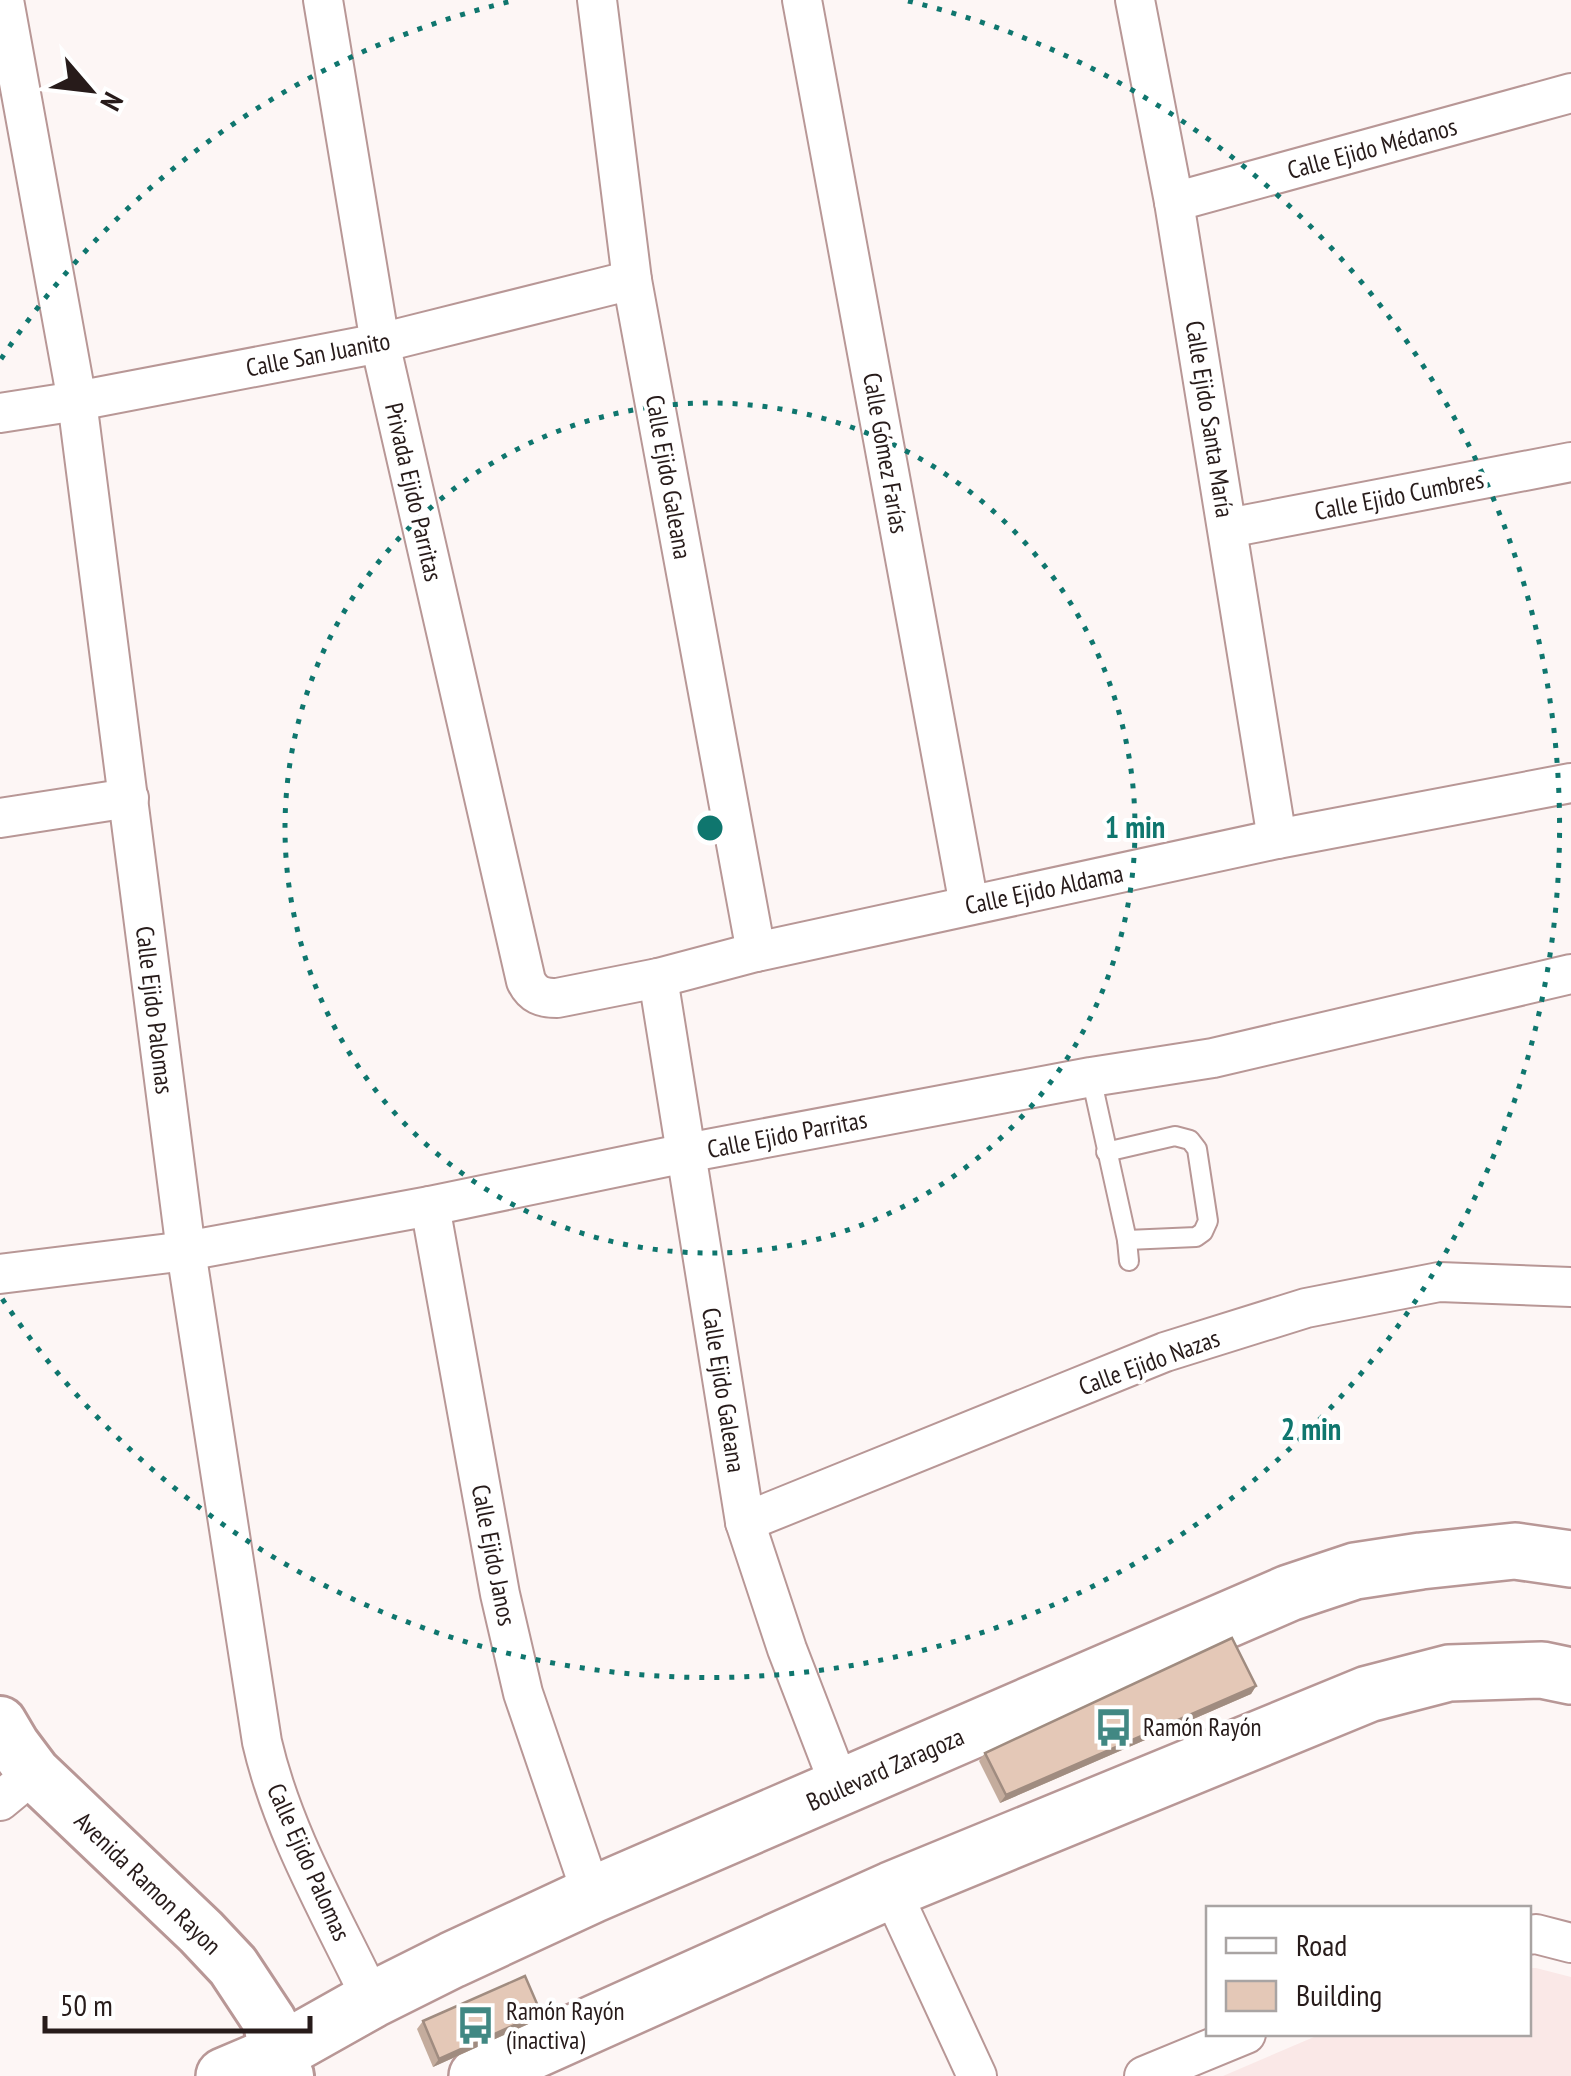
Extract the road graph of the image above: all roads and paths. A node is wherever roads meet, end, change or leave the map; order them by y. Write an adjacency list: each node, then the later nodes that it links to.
1 (4, 0): 10 (street, Calle Ejido Palomas)
2 (323, 0): 9 (street, Privada Ejido Parritas)
3 (596, 0): 8 (street, Calle Ejido Galeana)
4 (802, 0): 18 (street, Calle Gómez Farías)
5 (1134, 0): 7 (street, Calle Ejido Santa María)
6 (1571, 94): 7 (street, Calle Ejido Médanos)
7 (1174, 202): 13 (street, Calle Ejido Santa María)
8 (632, 280): 9 (street, Calle San Juanito); 19 (street, Calle Ejido Galeana)
9 (380, 342): 10 (street, Calle San Juanito); 22 (street, Privada Ejido Parritas)
10 (77, 401): 11 (street, Calle San Juanito); 15 (street, Calle Ejido Palomas)
11 (0, 413)
12 (1571, 462): 13 (street, Calle Ejido Cumbres)
13 (1228, 528): 17 (street, Calle Ejido Santa María)
14 (1571, 783): 17 (street, Calle Ejido Aldama)
15 (129, 798): 16 (street); 28 (street, Calle Ejido Palomas)
16 (0, 818)
17 (1277, 839): 18 (street, Calle Ejido Aldama)
18 (970, 905): 19 (street, Calle Ejido Aldama)
19 (756, 952): 21 (street, Calle Ejido Aldama)
20 (1571, 974): 23 (street, Calle Ejido Parritas)
21 (658, 978): 22 (street, Calle Ejido Aldama); 25 (street, Calle Ejido Galeana)
22 (526, 980)
23 (1091, 1078): 24 (lane); 25 (street, Calle Ejido Parritas)
24 (1106, 1152): 27 (lane); 27 (lane)
25 (686, 1153): 26 (street, Calle Ejido Parritas); 32 (street, Calle Ejido Galeana)
26 (430, 1206): 28 (street, Calle Ejido Parritas); 39 (street, Calle Ejido Janos)
27 (1127, 1240): 29 (lane)
28 (186, 1251): 30 (street, Calle Ejido Parritas); 42 (street, Calle Ejido Palomas)
29 (1129, 1261)
30 (0, 1274)
31 (1571, 1287): 32 (street, Calle Ejido Nazas)
32 (745, 1522): 37 (street, Calle Ejido Galeana)
33 (1571, 1560): 37 (main road, Boulevard Zaragoza)
34 (1571, 1676): 38 (main road)
35 (0, 1722): 36 (main road, Avenida Ramon Rayon)
36 (17, 1787): 44 (main road, Avenida Ramon Rayon)
37 (840, 1789): 39 (main road, Boulevard Zaragoza)
38 (891, 1890): 46 (main road); 47 (street)
39 (592, 1896): 42 (main road, Boulevard Zaragoza)
40 (1531, 1935): 41 (street)
41 (1571, 1944)
42 (372, 2000): 44 (main road, Boulevard Zaragoza)
43 (1241, 2036): 48 (street)
44 (282, 2065): 45 (main road, Boulevard Zaragoza)
45 (224, 2076)
46 (477, 2076)
47 (977, 2076)
48 (1144, 2076)

